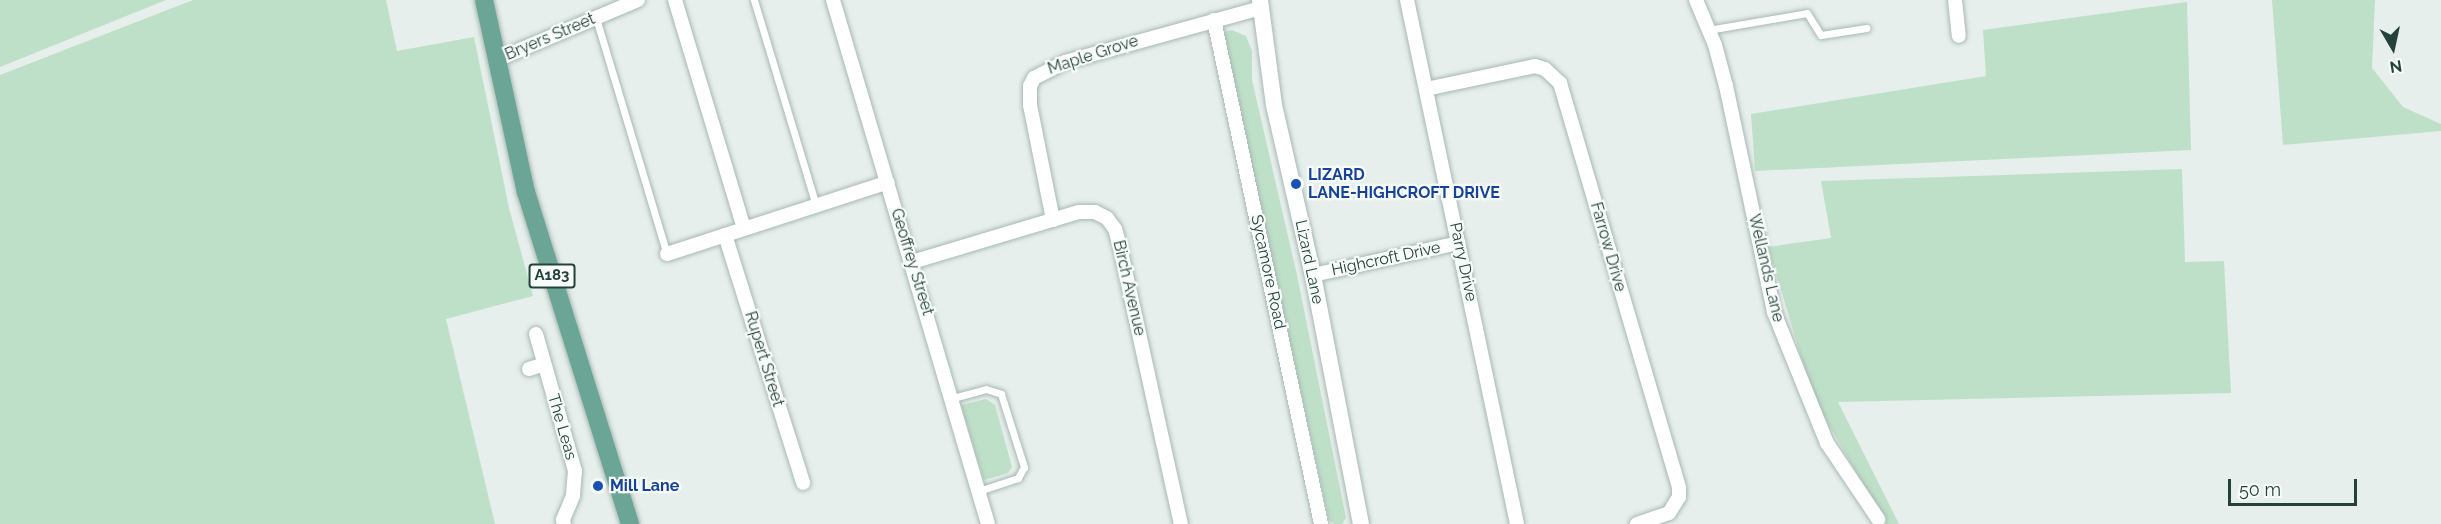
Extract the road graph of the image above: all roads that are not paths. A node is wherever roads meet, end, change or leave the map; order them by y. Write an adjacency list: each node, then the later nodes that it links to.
1 (484, 0): 15 (main road, A183)
2 (638, 0): 10 (street, Bryers Street)
3 (675, 0): 20 (street)
4 (754, 0): 18 (lane)
5 (832, 0): 17 (street, Geoffrey Street)
6 (1407, 0): 16 (street, Parry Drive)
7 (1696, 0): 13 (street, Wellands Lane)
8 (1955, 0): 14 (street)
9 (1260, 4): 11 (street, Maple Grove); 25 (street, Lizard Lane)
10 (596, 18): 15 (street, Bryers Street); 23 (lane)
11 (1214, 20): 19 (street, Maple Grove); 37 (street, Sycamore Road)
12 (1866, 28): 13 (lane)
13 (1708, 30): 32 (street, Wellands Lane)
14 (1959, 36)
15 (496, 60): 34 (main road, A183)
16 (1426, 89): 22 (street, Parry Drive); 40 (street, Farrow Drive)
17 (888, 182): 18 (street); 24 (street, Geoffrey Street)
18 (816, 205): 20 (street)
19 (1053, 220): 24 (street, Birch Avenue); 36 (street, Birch Avenue)
20 (744, 228): 21 (street)
21 (725, 235): 23 (street); 30 (street, Rupert Street)
22 (1459, 243): 25 (street, Highcroft Drive); 39 (street, Parry Drive)
23 (667, 254)
24 (912, 262): 29 (street, Geoffrey Street)
25 (1313, 275): 38 (street, Lizard Lane)
26 (536, 334): 27 (street, The Leas)
27 (544, 364): 28 (street); 33 (street, The Leas)
28 (529, 369)
29 (953, 398): 31 (street, Geoffrey Street); 31 (lane)
30 (803, 483)
31 (979, 492): 35 (street, Geoffrey Street)
32 (1879, 522)
33 (564, 524)
34 (630, 524)
35 (988, 524)
36 (1181, 524)
37 (1321, 524)
38 (1361, 524)
39 (1517, 524)
40 (1637, 524)

